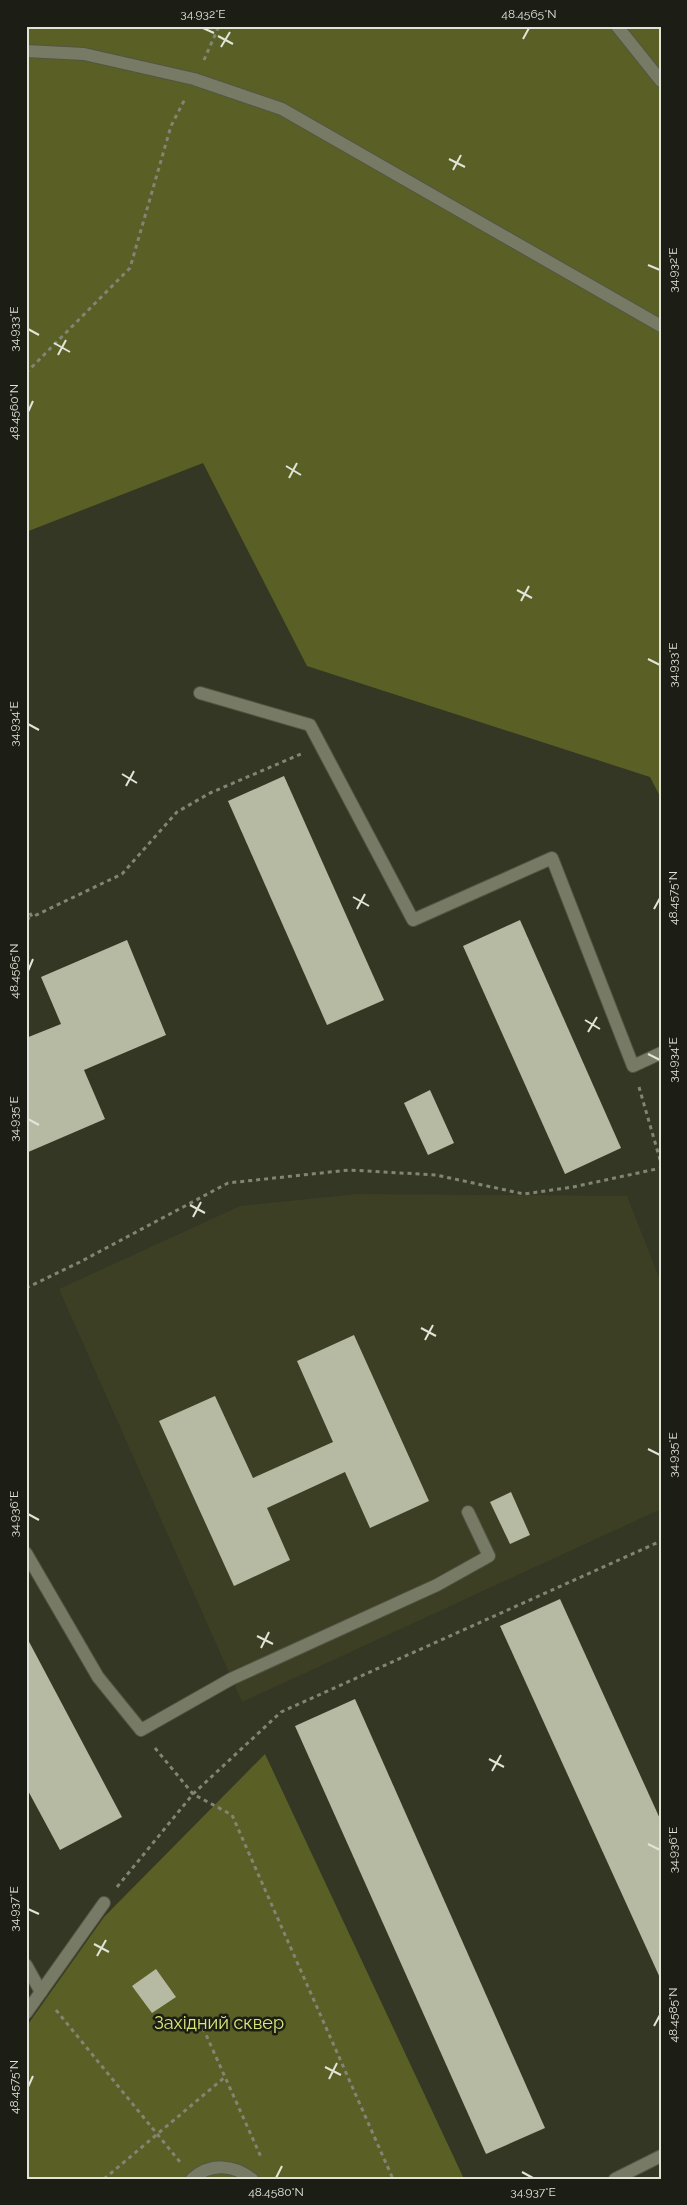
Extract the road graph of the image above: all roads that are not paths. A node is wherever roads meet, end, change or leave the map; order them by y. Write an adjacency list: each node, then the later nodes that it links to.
1 (617, 26): 3 (street)
2 (26, 51): 4 (street)
3 (661, 81)
4 (661, 326)
5 (200, 693): 6 (street)
6 (661, 1053)
7 (468, 1512): 8 (street)
8 (26, 1553)
9 (104, 1903): 11 (street)
10 (26, 1965): 11 (street)
11 (41, 1992): 12 (street)
12 (26, 2013)
13 (661, 2156): 16 (street)
14 (193, 2178): 15 (street)
15 (252, 2179)
16 (615, 2179)

